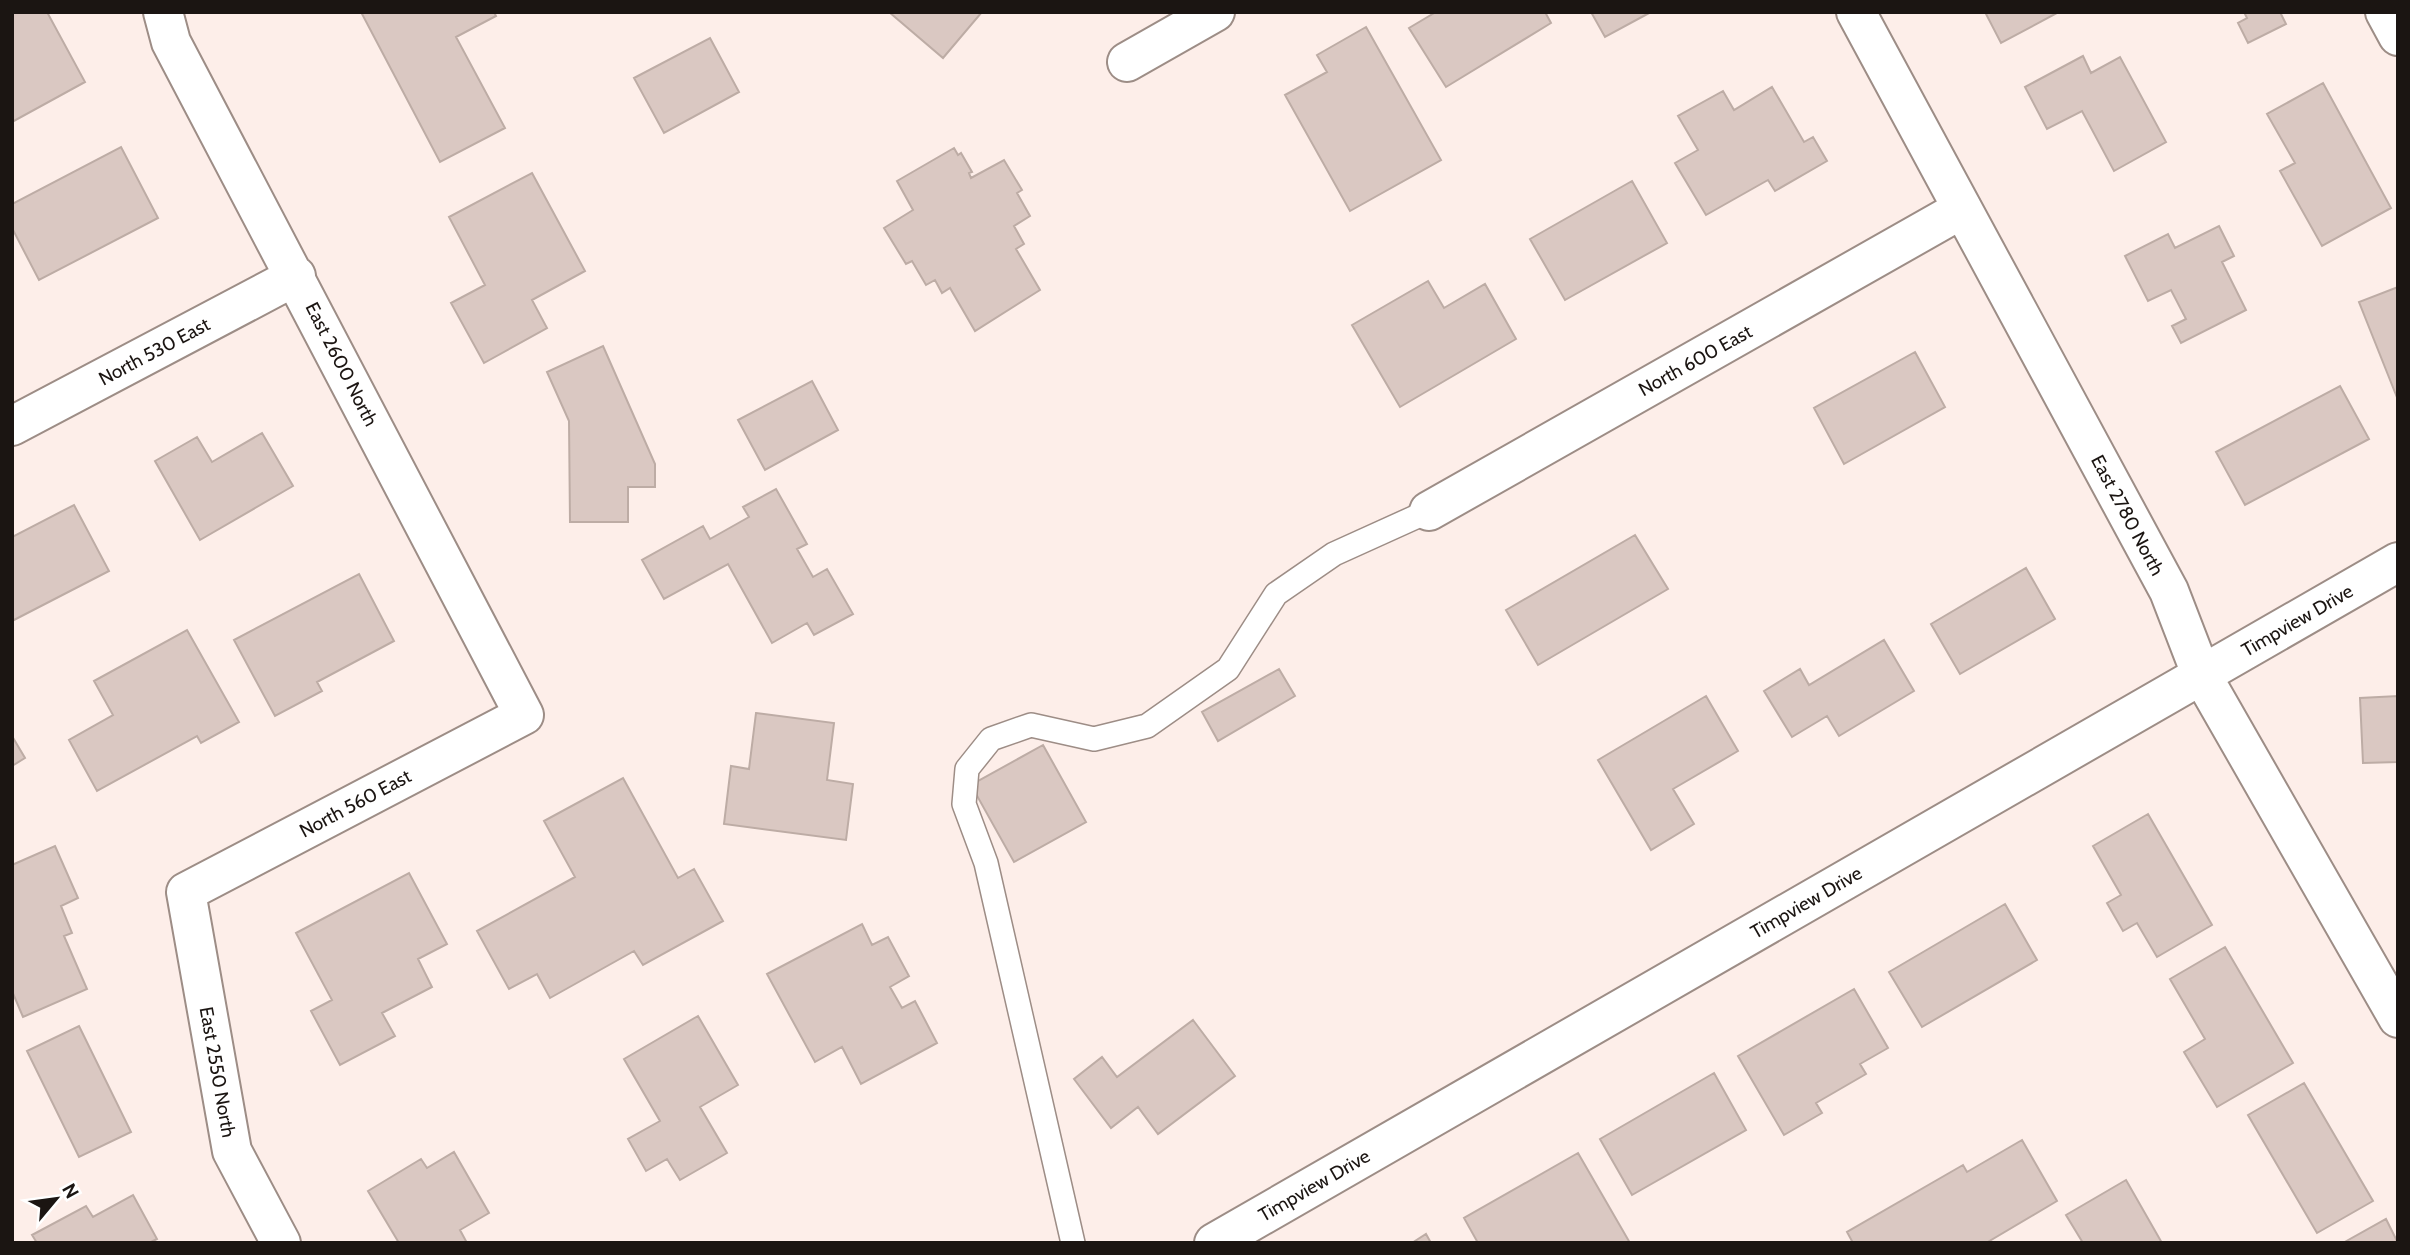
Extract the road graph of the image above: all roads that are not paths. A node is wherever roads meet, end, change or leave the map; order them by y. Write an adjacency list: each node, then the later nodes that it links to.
1 (163, 12): 8 (street, East 2600 North)
2 (1214, 12): 6 (street)
3 (1856, 12): 7 (street, East 2780 North)
4 (2385, 12): 5 (street)
5 (2398, 36)
6 (1127, 62)
7 (1962, 209): 10 (street, North 600 East); 12 (street, East 2780 North)
8 (296, 276): 9 (street, North 530 East); 13 (street, East 2600 North)
9 (12, 426)
10 (1429, 511): 17 (lane)
11 (2398, 562): 12 (street, Timpview Drive)
12 (2201, 674): 15 (street, East 2780 North); 18 (street, Timpview Drive)
13 (524, 715): 14 (street, North 560 East)
14 (186, 892): 16 (street, East 2550 North)
15 (2398, 1018)
16 (281, 1243)
17 (1073, 1243)
18 (1214, 1243)

